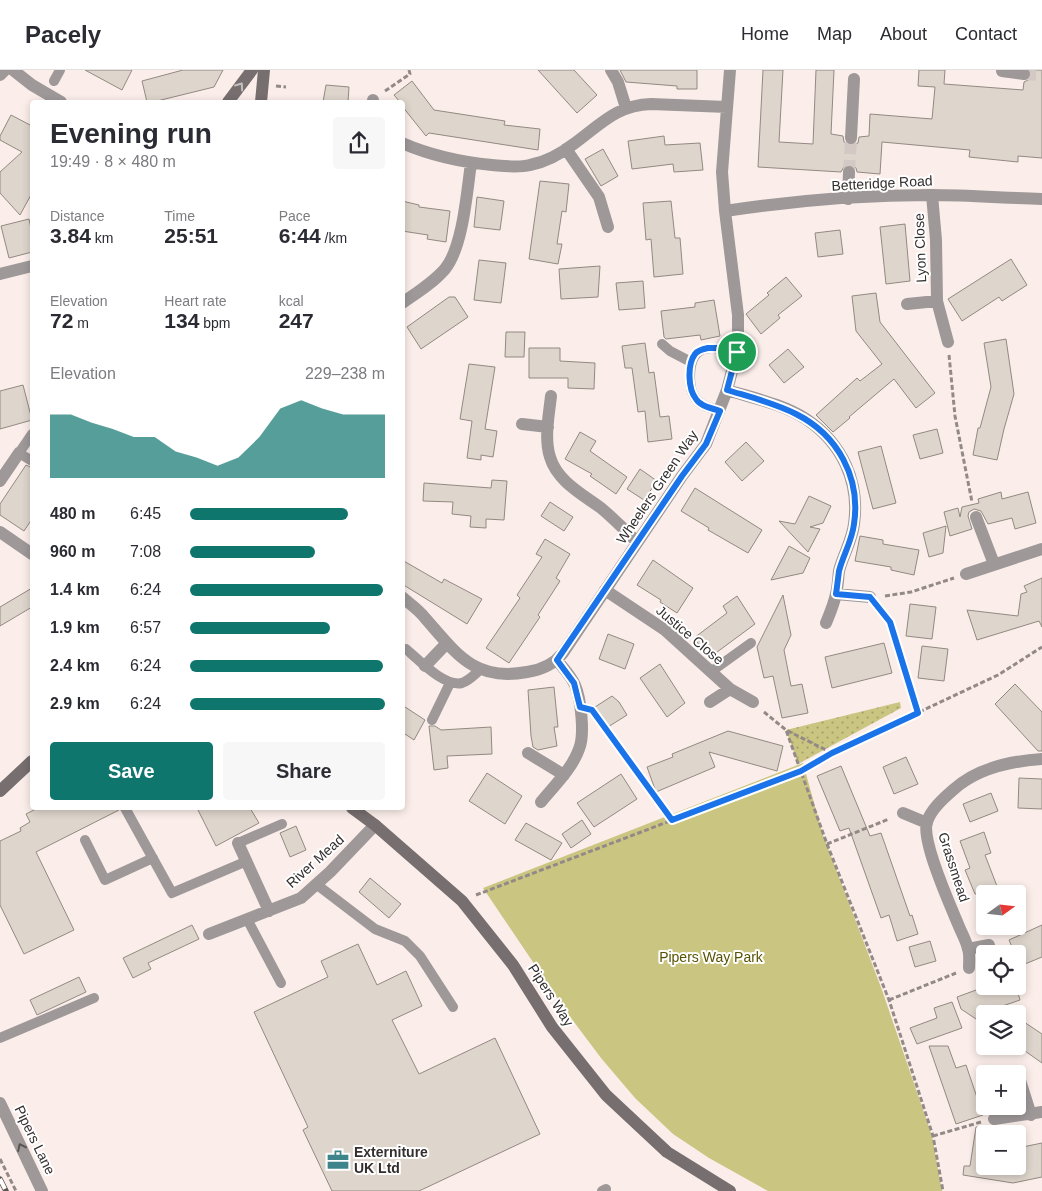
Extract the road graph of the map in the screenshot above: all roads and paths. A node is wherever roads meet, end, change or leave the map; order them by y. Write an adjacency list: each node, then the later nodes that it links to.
1 (5, 70): 11 (street)
2 (13, 70): 14 (street)
3 (60, 70): 13 (lane)
4 (252, 70): 15 (street, one-way to 4)
5 (264, 70): 16 (street)
6 (410, 70): 17 (path)
7 (611, 70): 19 (street)
8 (730, 70): 18 (street, Wheelers Green Way)
9 (1002, 72): 10 (street)
10 (1024, 74)
11 (0, 75)
12 (854, 79): 20 (street)
13 (54, 81)
14 (58, 100)
15 (230, 100)
16 (261, 100)
17 (374, 100)
18 (727, 107): 19 (street); 28 (street, Wheelers Green Way)
19 (626, 108): 22 (street)
20 (851, 138)
21 (405, 144): 23 (street)
22 (566, 149): 23 (street); 29 (street)
23 (471, 163): 32 (street)
24 (849, 172): 26 (street)
25 (932, 195): 26 (street, Betteridge Road); 27 (street, Betteridge Road); 33 (street, Lyon Close)
26 (848, 199): 28 (street, Betteridge Road)
27 (1042, 199)
28 (725, 211): 37 (street, Wheelers Green Way)
29 (608, 227)
30 (30, 266): 31 (street)
31 (0, 274)
32 (405, 301)
33 (937, 301): 34 (street, Lyon Close); 35 (street, Lyon Close)
34 (907, 304)
35 (948, 342): 48 (path)
36 (662, 344): 38 (lane)
37 (737, 352): 38 (lane); 39 (street, Wheelers Green Way)
38 (691, 362): 41 (lane)
39 (727, 390): 41 (street, Wheelers Green Way); 56 (street)
40 (551, 396): 43 (street)
41 (720, 411): 50 (street, Wheelers Green Way)
42 (522, 424): 43 (street)
43 (548, 427): 50 (street)
44 (30, 437): 45 (lane)
45 (19, 453): 46 (lane); 47 (street)
46 (30, 460)
47 (0, 481)
48 (976, 517): 53 (street)
49 (0, 532): 52 (street)
50 (638, 542): 55 (street, Wheelers Green Way)
51 (1042, 550): 53 (street)
52 (30, 553)
53 (994, 564): 54 (street)
54 (966, 574): 57 (path)
55 (605, 590): 64 (street, Wheelers Green Way); 67 (street, Justice Close)
56 (836, 594): 57 (street); 59 (street)
57 (870, 597): 73 (path)
58 (405, 600): 60 (street)
59 (826, 623)
60 (447, 643): 65 (street); 66 (street)
61 (750, 643): 67 (lane)
62 (1042, 647): 73 (path)
63 (406, 649): 65 (lane)
64 (557, 660): 66 (street); 72 (street)
65 (425, 666): 68 (lane)
66 (481, 670): 68 (lane)
67 (712, 671): 69 (street, Justice Close)
68 (450, 683): 74 (lane)
69 (730, 689): 70 (street); 71 (street, Justice Close)
70 (710, 702)
71 (753, 702): 75 (path)
72 (580, 707): 81 (street); 87 (path)
73 (918, 713): 77 (path)
74 (432, 720)
75 (786, 730): 77 (path); 80 (path)
76 (528, 753): 81 (street)
77 (832, 753): 80 (path)
78 (1042, 759): 88 (street, Grassmead)
79 (30, 763): 82 (street)
80 (801, 771): 87 (path); 93 (path)
81 (564, 775): 83 (street)
82 (0, 791)
83 (541, 802)
84 (126, 810): 94 (lane)
85 (355, 810): 90 (street, Pipers Way)
86 (903, 813): 88 (street, Grassmead); 93 (path)
87 (672, 820): 97 (path)
88 (926, 823): 102 (street, Grassmead)
89 (282, 824): 92 (lane)
90 (375, 825): 96 (street, River Mead); 117 (street, Pipers Way)
91 (85, 840): 94 (lane)
92 (238, 843): 95 (street)
93 (827, 844): 106 (path)
94 (153, 858): 95 (lane)
95 (247, 861): 98 (street)
96 (316, 884): 98 (street, River Mead); 107 (lane)
97 (482, 892)
98 (269, 910): 99 (street, River Mead)
99 (247, 919): 100 (street, River Mead); 104 (lane)
100 (209, 934)
101 (976, 947): 102 (street)
102 (968, 949): 103 (street, Grassmead)
103 (969, 968): 106 (path)
104 (280, 983)
105 (94, 998): 108 (lane)
106 (889, 1000): 113 (path)
107 (453, 1007)
108 (0, 1038)
109 (1026, 1091): 111 (street)
110 (0, 1103): 116 (street, Pipers Lane, one-way to 110)
111 (1036, 1113): 112 (street)
112 (994, 1119): 113 (path)
113 (933, 1136): 118 (path)
114 (0, 1159): 115 (path)
115 (16, 1191)
116 (42, 1191)
117 (730, 1191)
118 (943, 1191)

